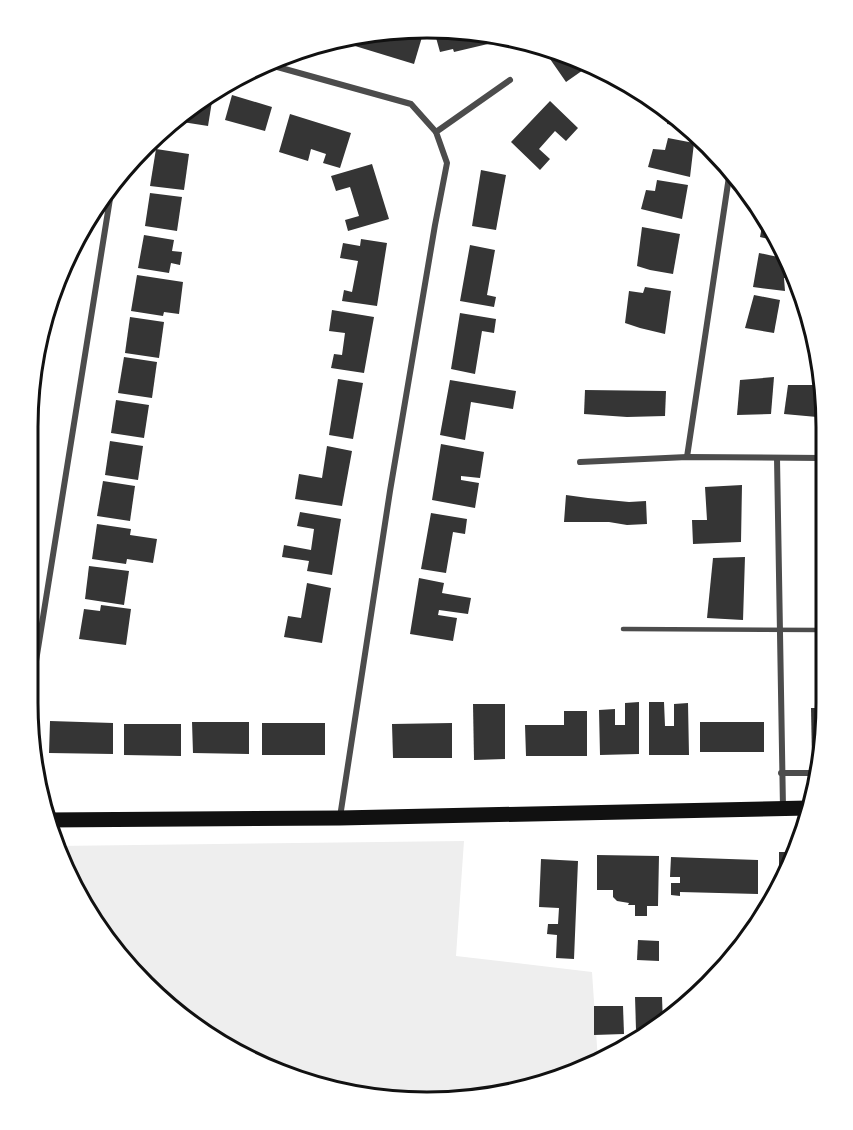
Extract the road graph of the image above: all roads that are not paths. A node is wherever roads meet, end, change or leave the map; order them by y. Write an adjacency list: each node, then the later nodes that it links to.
1 (278, 67): 3 (street)
2 (510, 80): 3 (street)
3 (436, 132): 18 (street)
4 (728, 182): 6 (street)
5 (110, 201): 13 (street)
6 (687, 457): 7 (street); 9 (street)
7 (777, 458): 8 (street); 11 (street)
8 (816, 458)
9 (580, 462)
10 (623, 629): 11 (lane)
11 (779, 630): 12 (lane); 14 (street)
12 (816, 630)
13 (38, 649)
14 (781, 773): 15 (street); 17 (street)
15 (809, 773)
16 (801, 809): 17 (main road)
17 (783, 810): 18 (main road)
18 (340, 818): 19 (main road)
19 (55, 820)

